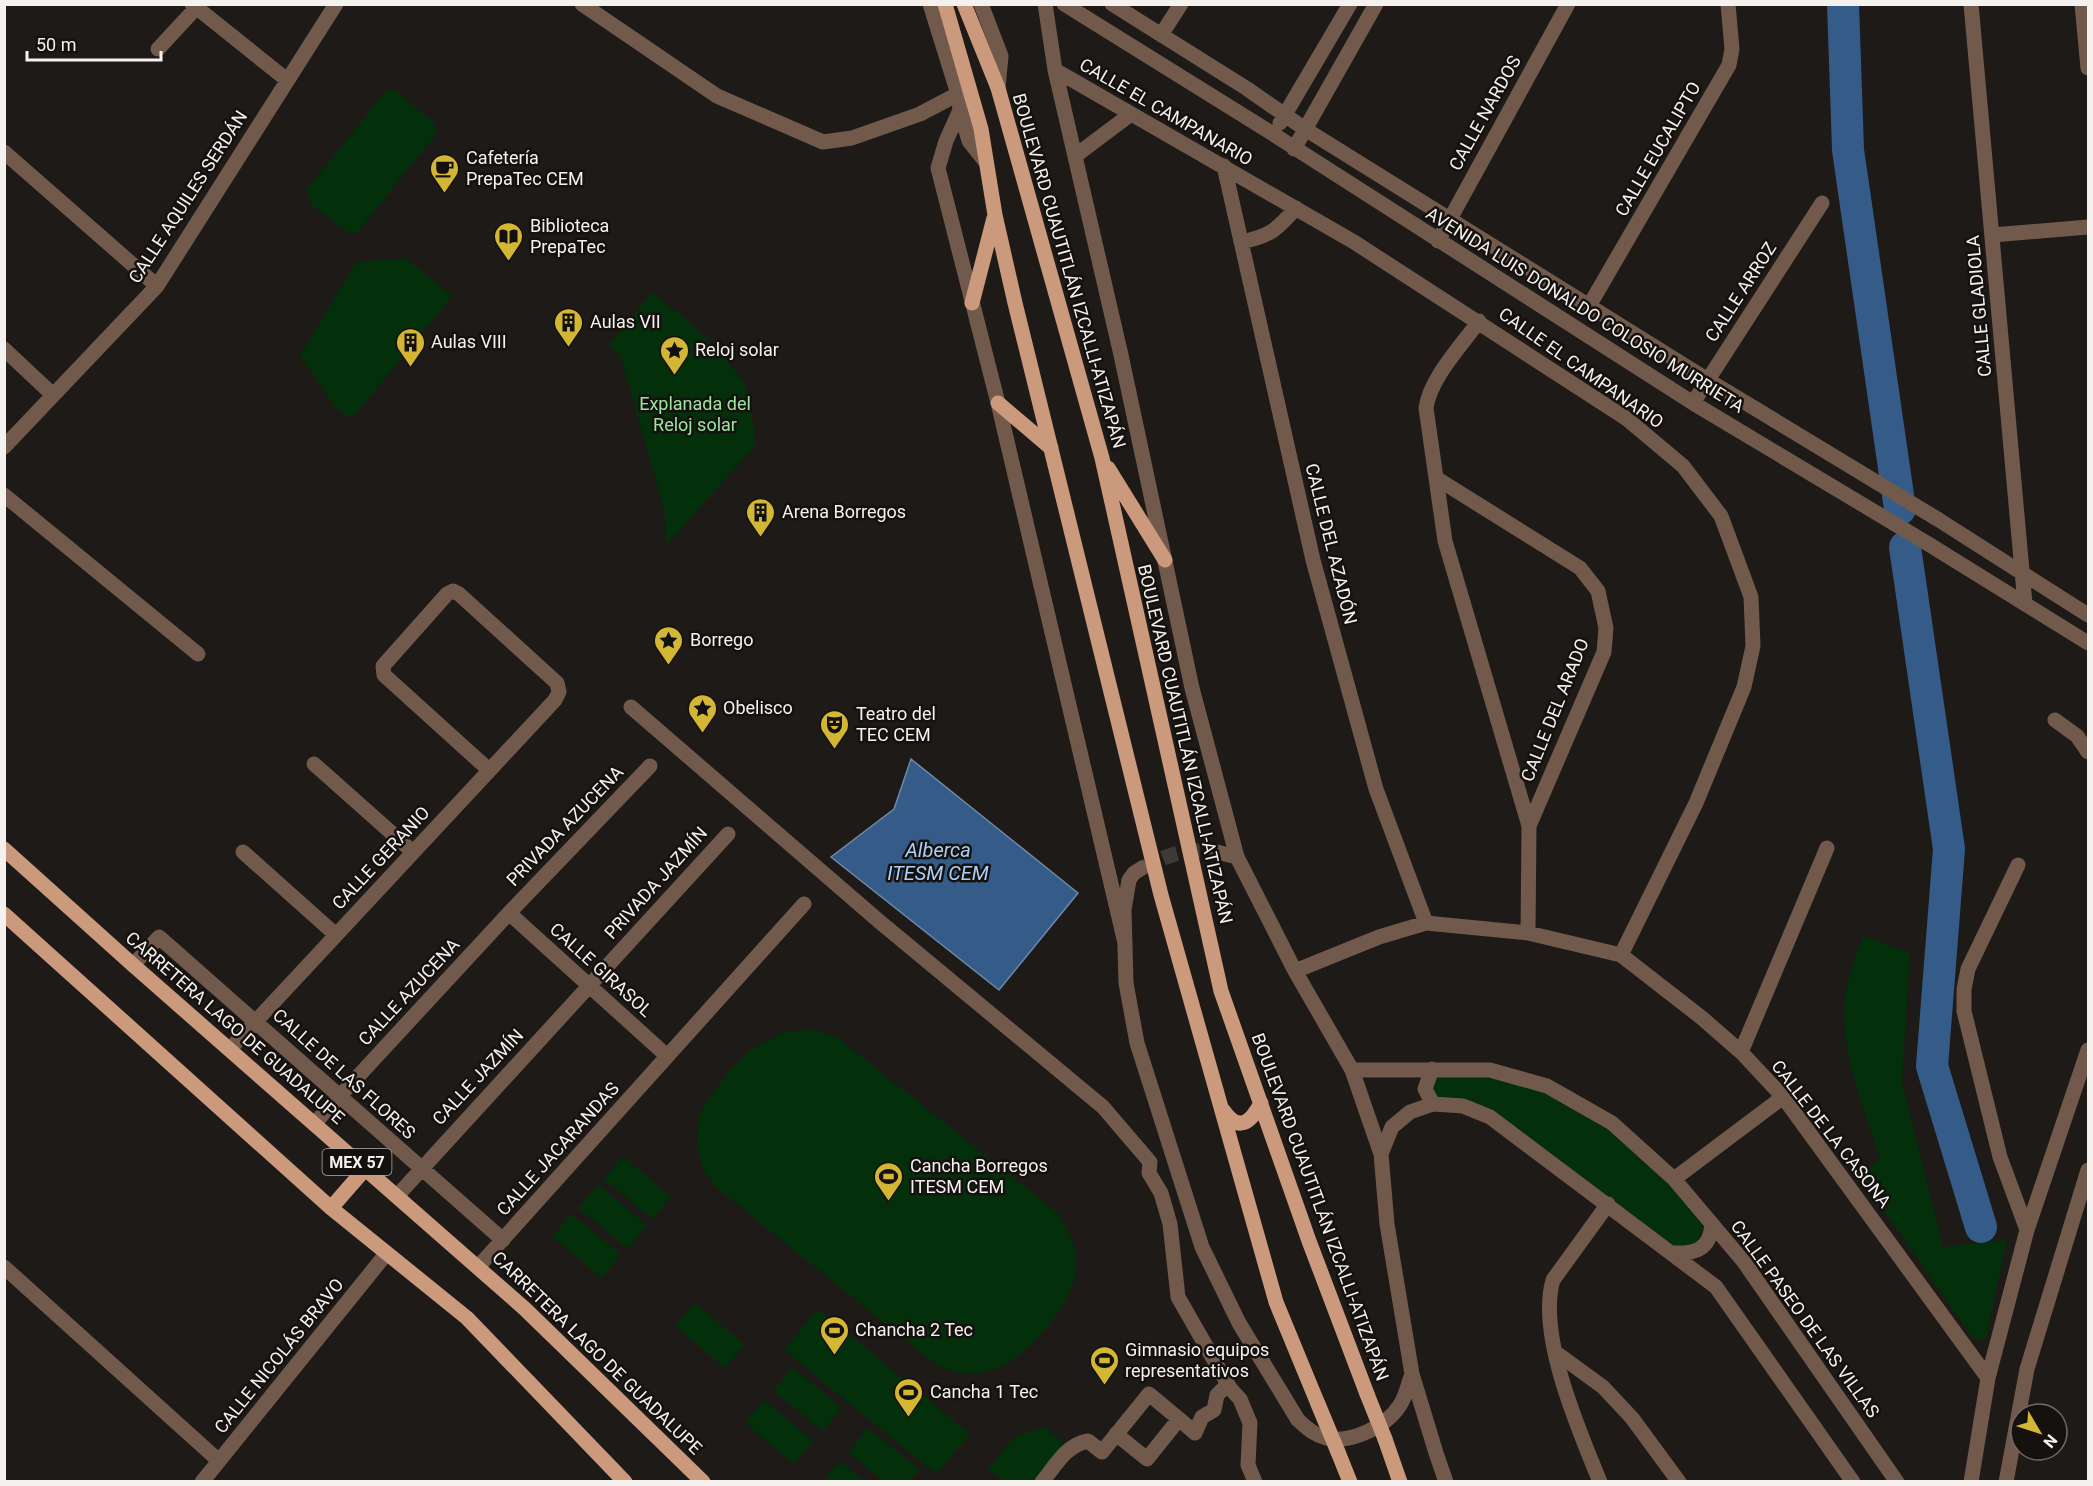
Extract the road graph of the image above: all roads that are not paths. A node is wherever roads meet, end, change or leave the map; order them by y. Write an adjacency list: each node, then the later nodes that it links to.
1 (336, 4): 22 (street, CALLE AQUILES SERDÁN)
2 (582, 4): 24 (street)
3 (930, 4): 24 (street)
4 (945, 4): 33 (main road)
5 (964, 4): 23 (main road, BOULEVARD CUAUTITLÁN IZCALLI-ATIZAPÁN)
6 (981, 4): 23 (street)
7 (1045, 4): 21 (street, BOULEVARD CUAUTITLÁN IZCALLI-ATIZAPÁN)
8 (1064, 4): 29 (street, AVENIDA LUIS DONALDO COLOSIO MURRIETA)
9 (1112, 4): 18 (street, AVENIDA LUIS DONALDO COLOSIO MURRIETA)
10 (1181, 4): 18 (street)
11 (1350, 4): 27 (street)
12 (1376, 4): 28 (street)
13 (1568, 4): 38 (street, CALLE NARDOS)
14 (1728, 4): 45 (street, CALLE EUCALIPTO)
15 (1971, 4): 40 (street, CALLE GLADIOLA)
16 (2082, 4): 20 (street)
17 (194, 6): 19 (street); 22 (street)
18 (1161, 35): 27 (street, AVENIDA LUIS DONALDO COLOSIO MURRIETA)
19 (158, 49)
20 (2088, 65)
21 (1055, 70): 26 (street, CALLE EL CAMPANARIO); 32 (street, BOULEVARD CUAUTITLÁN IZCALLI-ATIZAPÁN)
22 (287, 80): 43 (street, CALLE AQUILES SERDÁN)
23 (998, 88): 54 (main road, BOULEVARD CUAUTITLÁN IZCALLI-ATIZAPÁN)
24 (958, 94): 25 (street)
25 (960, 110): 33 (street); 44 (street)
26 (1131, 114): 32 (street); 34 (street, CALLE EL CAMPANARIO)
27 (1285, 114): 28 (street, AVENIDA LUIS DONALDO COLOSIO MURRIETA); 29 (street)
28 (1305, 129): 30 (street); 38 (street, AVENIDA LUIS DONALDO COLOSIO MURRIETA)
29 (1273, 134): 30 (street, AVENIDA LUIS DONALDO COLOSIO MURRIETA)
30 (1294, 148): 41 (street, AVENIDA LUIS DONALDO COLOSIO MURRIETA)
31 (4, 153): 43 (street)
32 (1075, 156): 59 (street, BOULEVARD CUAUTITLÁN IZCALLI-ATIZAPÁN)
33 (985, 161): 37 (main road)
34 (1224, 166): 36 (street, CALLE EL CAMPANARIO); 42 (street, CALLE DEL AZADÓN)
35 (1822, 203): 48 (street, CALLE ARROZ)
36 (1296, 208): 42 (street); 46 (street, CALLE EL CAMPANARIO)
37 (995, 215): 44 (main road); 53 (main road)
38 (1450, 218): 41 (street, CALLE NARDOS); 45 (street, AVENIDA LUIS DONALDO COLOSIO MURRIETA)
39 (2088, 227): 40 (street)
40 (1992, 235): 60 (street, CALLE GLADIOLA)
41 (1438, 241): 51 (street, AVENIDA LUIS DONALDO COLOSIO MURRIETA)
42 (1241, 242): 84 (street, CALLE DEL AZADÓN)
43 (157, 286): 49 (street, CALLE AQUILES SERDÁN)
44 (972, 303): 50 (street)
45 (1589, 306): 48 (street, AVENIDA LUIS DONALDO COLOSIO MURRIETA)
46 (1479, 321): 55 (street, CALLE DEL ARADO); 88 (street, CALLE EL CAMPANARIO)
47 (4, 349): 49 (street)
48 (1708, 380): 51 (street, CALLE ARROZ); 57 (street, AVENIDA LUIS DONALDO COLOSIO MURRIETA)
49 (53, 394): 52 (street, CALLE AQUILES SERDÁN)
50 (998, 403): 53 (main road); 87 (street)
51 (1693, 403): 58 (street, AVENIDA LUIS DONALDO COLOSIO MURRIETA)
52 (4, 447)
53 (1051, 448): 103 (main road)
54 (1102, 458): 59 (main road); 101 (main road, BOULEVARD CUAUTITLÁN IZCALLI-ATIZAPÁN)
55 (1436, 478): 71 (street, CALLE DEL ARADO); 71 (street, CALLE DEL ARADO)
56 (4, 495): 64 (street)
57 (1939, 520): 58 (street); 60 (street, AVENIDA LUIS DONALDO COLOSIO MURRIETA)
58 (1930, 545): 61 (street, AVENIDA LUIS DONALDO COLOSIO MURRIETA)
59 (1165, 560): 78 (street, BOULEVARD CUAUTITLÁN IZCALLI-ATIZAPÁN)
60 (2022, 574): 61 (street, CALLE GLADIOLA); 62 (street, AVENIDA LUIS DONALDO COLOSIO MURRIETA)
61 (2025, 604): 63 (street, AVENIDA LUIS DONALDO COLOSIO MURRIETA)
62 (2088, 615)
63 (2088, 643)
64 (198, 654)
65 (631, 708): 123 (street)
66 (2055, 720): 67 (street)
67 (2088, 752)
68 (314, 764): 77 (street)
69 (650, 766): 82 (street, PRIVADA AZUCENA)
70 (489, 770): 70 (street, CALLE GERANIO); 77 (street, CALLE GERANIO)
71 (1529, 826): 85 (street, CALLE DEL ARADO)
72 (728, 834): 91 (street, PRIVADA JAZMÍN)
73 (1827, 848): 95 (street)
74 (4, 849): 89 (main road, CARRETERA LAGO DE GUADALUPE / MEX 57)
75 (1213, 851): 78 (street)
76 (243, 852): 86 (street)
77 (413, 852): 86 (street, CALLE GERANIO)
78 (1237, 857): 90 (street, BOULEVARD CUAUTITLÁN IZCALLI-ATIZAPÁN)
79 (2018, 866): 114 (street)
80 (1142, 868): 87 (street)
81 (804, 904): 96 (street, CALLE JACARANDAS)
82 (509, 913): 91 (street, CALLE GIRASOL); 99 (street, CALLE AZUCENA)
83 (4, 914): 112 (main road, MEX 57)
84 (1426, 923): 85 (street, CALLE DE LA CASONA); 90 (street, CALLE DE LA CASONA)
85 (1528, 933): 88 (street, CALLE DE LA CASONA)
86 (336, 935): 92 (street, CALLE GERANIO)
87 (1125, 942): 121 (street)
88 (1621, 955): 95 (street, CALLE DE LA CASONA)
89 (133, 965): 92 (street, CALLE DE LAS FLORES); 93 (main road, CARRETERA LAGO DE GUADALUPE / MEX 57)
90 (1295, 971): 98 (street, BOULEVARD CUAUTITLÁN IZCALLI-ATIZAPÁN)
91 (589, 985): 96 (street, CALLE GIRASOL); 106 (street, CALLE JAZMÍN)
92 (256, 1022): 93 (street, CALLE GERANIO); 99 (street, CALLE DE LAS FLORES)
93 (230, 1049): 104 (main road, CARRETERA LAGO DE GUADALUPE / MEX 57)
94 (2088, 1050): 114 (street)
95 (1741, 1052): 100 (street, CALLE DE LA CASONA)
96 (667, 1056): 115 (street, CALLE JACARANDAS)
97 (1432, 1069): 98 (street, CALLE PASEO DE LAS VILLAS); 102 (street); 109 (street, CALLE PASEO DE LAS VILLAS)
98 (1352, 1070): 105 (street, BOULEVARD CUAUTITLÁN IZCALLI-ATIZAPÁN)
99 (340, 1096): 104 (street, CALLE AZUCENA); 106 (street, CALLE DE LAS FLORES)
100 (1783, 1097): 109 (street); 122 (street, CALLE DE LA CASONA)
101 (1261, 1103): 103 (main road); 133 (main road, BOULEVARD CUAUTITLÁN IZCALLI-ATIZAPÁN, bridge)
102 (1433, 1104): 105 (street); 111 (street)
103 (1221, 1107): 132 (main road, bridge)
104 (314, 1124): 107 (main road, CARRETERA LAGO DE GUADALUPE / MEX 57)
105 (1381, 1154): 121 (street, BOULEVARD CUAUTITLÁN IZCALLI-ATIZAPÁN)
106 (421, 1168): 110 (street, CALLE JAZMÍN); 115 (street, CALLE DE LAS FLORES)
107 (365, 1169): 110 (main road, CARRETERA LAGO DE GUADALUPE / MEX 57); 112 (main road)
108 (2088, 1170): 140 (street)
109 (1674, 1179): 113 (street, CALLE PASEO DE LAS VILLAS)
110 (397, 1196): 118 (main road, CARRETERA LAGO DE GUADALUPE / MEX 57)
111 (1608, 1204): 116 (street); 120 (street)
112 (331, 1208): 117 (main road, MEX 57)
113 (1712, 1224): 116 (street); 138 (street, CALLE PASEO DE LAS VILLAS)
114 (2027, 1230): 122 (street)
115 (503, 1240): 118 (street, CALLE JACARANDAS)
116 (1672, 1253): 137 (street)
117 (386, 1254): 126 (street, CALLE NICOLÁS BRAVO); 128 (main road, MEX 57)
118 (478, 1267): 129 (main road, CARRETERA LAGO DE GUADALUPE / MEX 57)
119 (4, 1268): 126 (street)
120 (1555, 1352): 135 (street); 136 (street)
121 (1412, 1374): 134 (street, BOULEVARD CUAUTITLÁN IZCALLI-ATIZAPÁN)
122 (1988, 1378): 139 (street)
123 (1230, 1388): 124 (street); 131 (street)
124 (1179, 1419): 125 (street); 125 (street)
125 (1116, 1434): 130 (street)
126 (219, 1461): 127 (street, CALLE NICOLÁS BRAVO)
127 (201, 1482)
128 (625, 1482)
129 (703, 1482)
130 (1042, 1482)
131 (1255, 1482)
132 (1350, 1482)
133 (1400, 1482)
134 (1446, 1482)
135 (1600, 1482)
136 (1679, 1482)
137 (1853, 1482)
138 (1897, 1482)
139 (1971, 1482)
140 (2006, 1482)

